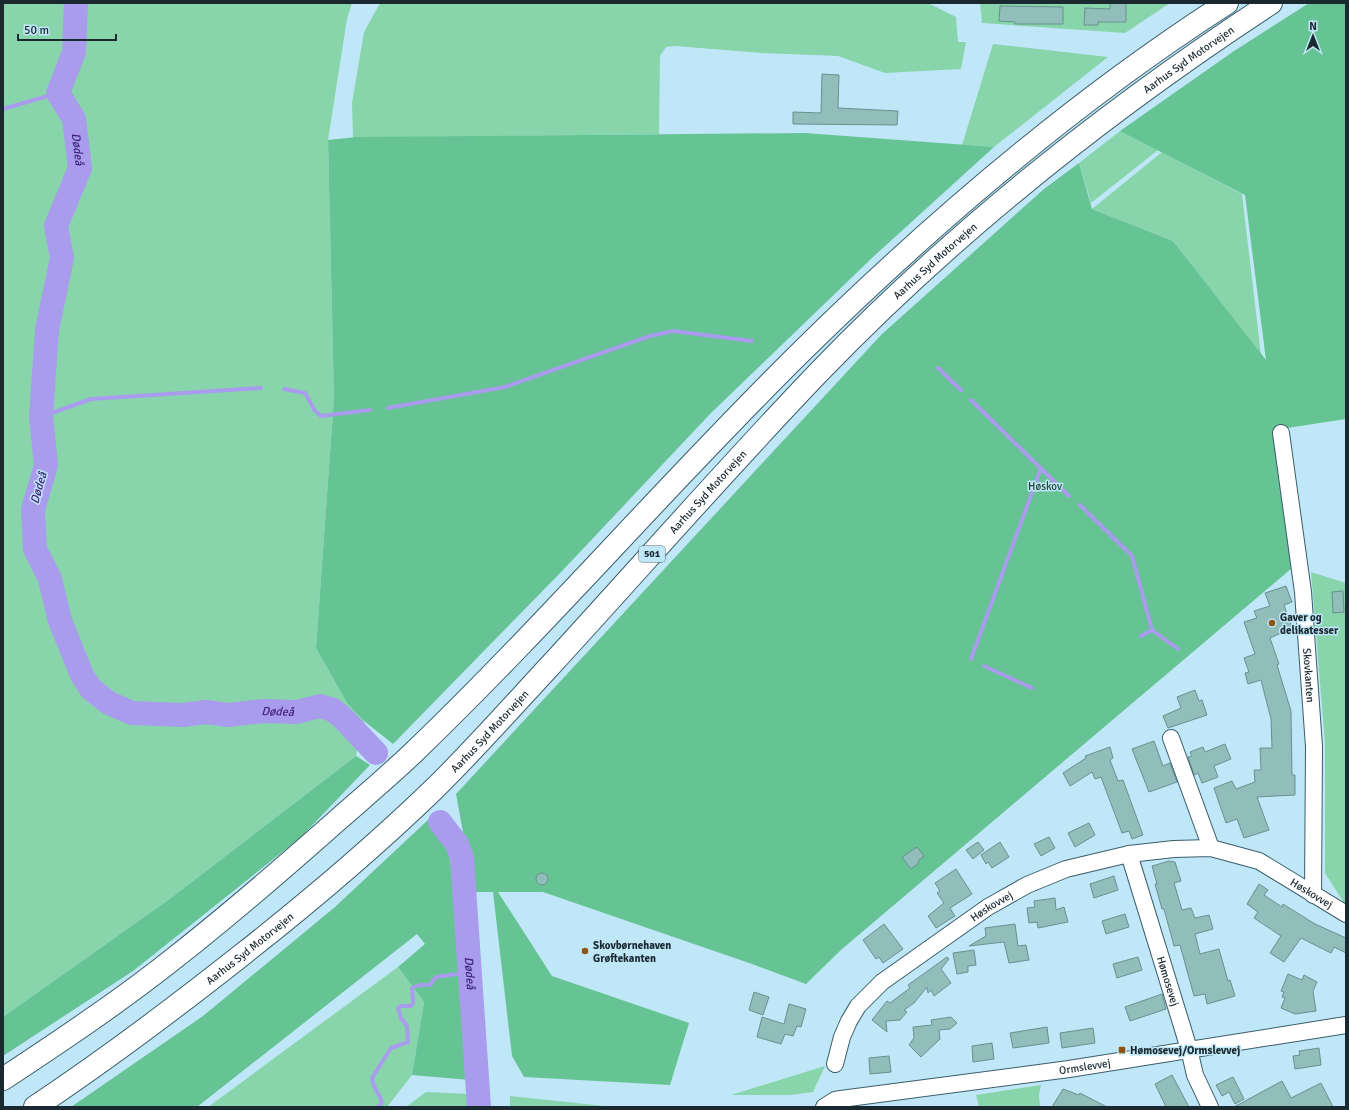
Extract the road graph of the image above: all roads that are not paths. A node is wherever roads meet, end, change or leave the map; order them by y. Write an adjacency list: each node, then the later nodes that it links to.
1 (1226, 3): 12 (highway)
2 (1271, 3): 13 (highway, Aarhus Syd Motorvejen / 501)
3 (1281, 433): 7 (street, Skovkanten)
4 (1171, 738): 5 (street)
5 (1211, 848): 6 (street, Høskovvej); 7 (street, Høskovvej)
6 (1129, 854): 10 (street, Hømosevej); 11 (street, Høskovvej)
7 (1313, 895): 8 (street, Høskovvej)
8 (1346, 914)
9 (1346, 1025): 10 (street, Ormslevvej)
10 (1188, 1049): 14 (street, Ormslevvej); 15 (street, Hømosevej)
11 (835, 1064)
12 (3, 1079)
13 (35, 1107)
14 (824, 1107)
15 (1210, 1107)

